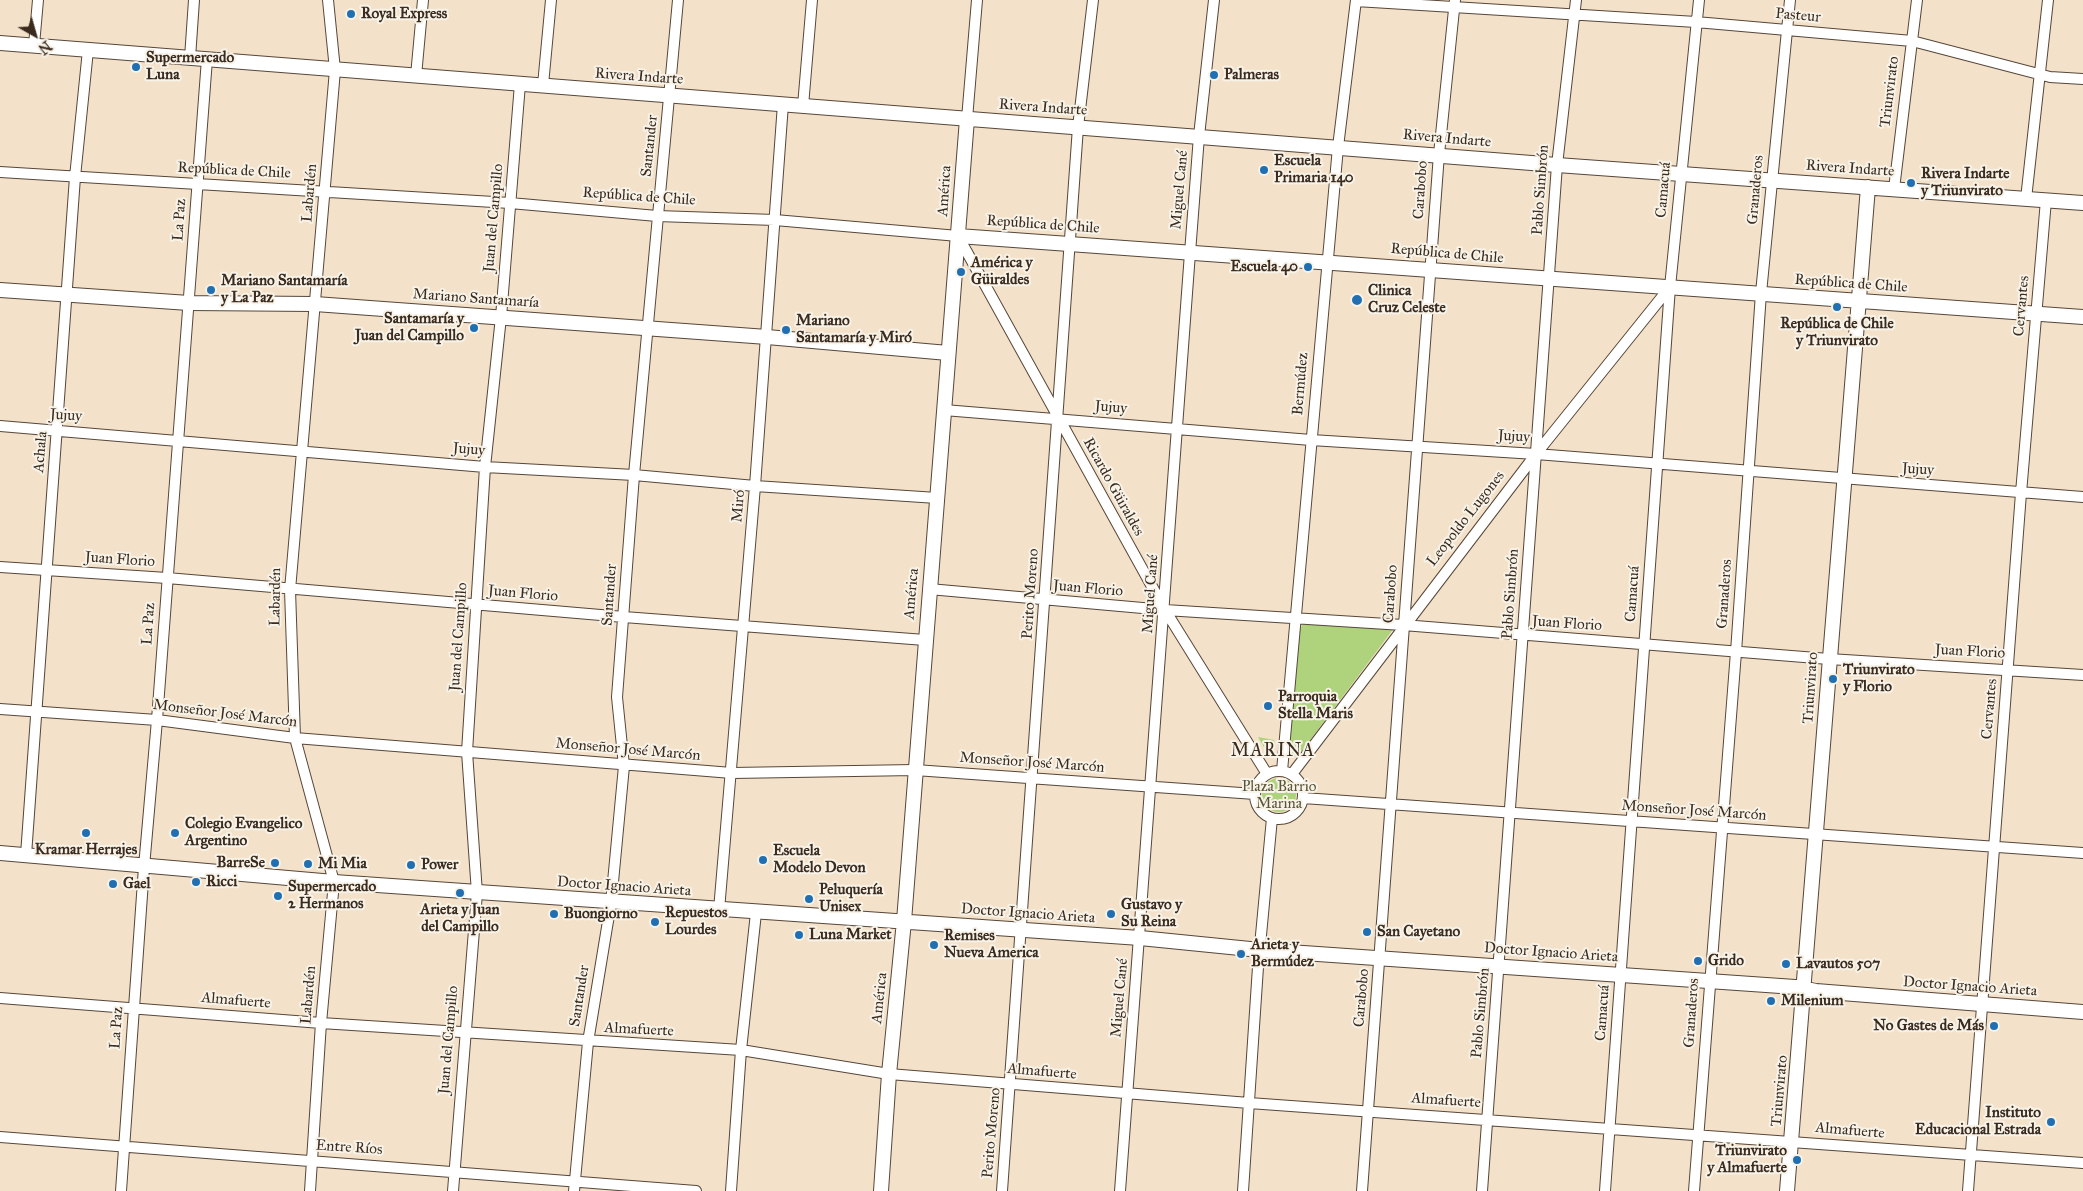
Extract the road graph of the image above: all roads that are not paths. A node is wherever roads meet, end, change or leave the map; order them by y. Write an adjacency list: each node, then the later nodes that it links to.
1 (38, 0): 23 (street)
2 (194, 0): 25 (street)
3 (328, 0): 27 (street, Labardén)
4 (423, 0): 29 (street)
5 (551, 0): 32 (street)
6 (678, 0): 33 (street, Santander)
7 (812, 0): 35 (street)
8 (977, 0): 36 (street, América)
9 (1093, 0): 37 (street, Perito Moreno)
10 (1214, 0): 38 (street, Miguel Cané)
11 (1356, 0): 17 (street, Pasteur); 39 (street, Bermúdez)
12 (1576, 0): 18 (street, Pablo Simbrón)
13 (1699, 0): 19 (street, Camacuá)
14 (1790, 0): 20 (street, Granaderos)
15 (1917, 0): 21 (street, Triunvirato)
16 (2048, 0): 28 (street)
17 (1454, 3): 18 (street, Pasteur); 40 (street, Carabobo)
18 (1574, 14): 19 (street, Pasteur); 41 (street, Pablo Simbrón)
19 (1696, 22): 20 (street, Pasteur); 43 (street, Camacuá)
20 (1787, 31): 21 (street, Pasteur); 45 (street, Granaderos)
21 (1912, 41): 28 (street, Pasteur); 48 (street, Triunvirato)
22 (0, 42): 23 (street, Rivera Indarte)
23 (34, 46): 24 (street, Rivera Indarte)
24 (88, 50): 25 (street, Rivera Indarte); 44 (street, Achala)
25 (190, 58): 26 (street, Rivera Indarte)
26 (207, 59): 27 (street, Rivera Indarte); 46 (street, La Paz)
27 (335, 70): 29 (street, Rivera Indarte); 49 (street, Labardén)
28 (2039, 75): 30 (street, Pasteur); 50 (street)
29 (416, 76): 31 (street, Rivera Indarte)
30 (2083, 79)
31 (520, 84): 32 (street, Rivera Indarte); 52 (street, Juan del Campillo)
32 (543, 85): 33 (street, Rivera Indarte)
33 (670, 95): 34 (street, Rivera Indarte); 54 (street, Santander)
34 (783, 104): 35 (street, Rivera Indarte); 55 (street, Miró)
35 (803, 106): 36 (street, Rivera Indarte)
36 (967, 119): 37 (street, Rivera Indarte); 56 (street, América)
37 (1078, 127): 38 (street, Rivera Indarte); 57 (street, Perito Moreno)
38 (1199, 136): 39 (street, Rivera Indarte); 58 (street, Miguel Cané)
39 (1338, 147): 40 (street, Rivera Indarte); 59 (street, Bermúdez)
40 (1438, 154): 41 (street, Rivera Indarte); 60 (street, Carabobo)
41 (1557, 165): 43 (street, Rivera Indarte); 61 (street, Pablo Simbrón)
42 (0, 172): 44 (street, República de Chile)
43 (1680, 173): 45 (street, Rivera Indarte); 62 (street, Camacuá)
44 (75, 177): 46 (street, República de Chile); 65 (street, Achala)
45 (1772, 180): 47 (street, Rivera Indarte); 64 (street, Granaderos)
46 (198, 186): 49 (street, República de Chile); 67 (street, La Paz)
47 (1868, 187): 48 (street, Rivera Indarte); 66 (street, Triunvirato)
48 (1894, 189): 50 (street, Rivera Indarte)
49 (325, 192): 52 (street, República de Chile); 68 (street, Labardén)
50 (2026, 199): 51 (street, Rivera Indarte)
51 (2046, 200): 53 (street, Rivera Indarte); 69 (street, Cervantes)
52 (510, 203): 54 (street, República de Chile); 70 (street, Juan del Campillo)
53 (2083, 203)
54 (658, 216): 55 (street, República de Chile); 72 (street, Santander)
55 (775, 220): 56 (street, República de Chile); 73 (street, Miró)
56 (958, 236): 57 (street, República de Chile); 74 (street, América); 76 (street, Ricardo Güiraldes)
57 (1070, 242): 58 (street, República de Chile); 76 (street, Perito Moreno)
58 (1190, 253): 59 (street, República de Chile); 78 (street, Miguel Cané)
59 (1328, 261): 60 (street, República de Chile); 81 (street, Bermúdez)
60 (1430, 269): 61 (street, República de Chile); 82 (street, Carabobo)
61 (1550, 279): 62 (street, República de Chile); 84 (street, Pablo Simbrón)
62 (1670, 287): 64 (street, República de Chile); 84 (street, Leopoldo Lugones); 85 (street, Camacuá)
63 (0, 290): 65 (street, Mariano Santamaría)
64 (1761, 293): 66 (street, República de Chile); 87 (street, Granaderos)
65 (67, 294): 67 (street, Mariano Santamaría); 79 (street, Achala)
66 (1859, 301): 69 (street, República de Chile); 89 (street, Triunvirato)
67 (189, 303): 68 (street, Mariano Santamaría); 80 (street, La Paz)
68 (315, 304): 70 (street, Mariano Santamaría); 83 (street, Labardén)
69 (2036, 314): 71 (street, República de Chile); 91 (street, Cervantes)
70 (501, 317): 72 (street, Mariano Santamaría); 86 (street, Juan del Campillo)
71 (2083, 318)
72 (648, 328): 73 (street, Mariano Santamaría); 88 (street, Santander)
73 (767, 337): 74 (street, Mariano Santamaría); 90 (street, Miró)
74 (948, 353): 75 (street, América)
75 (944, 410): 76 (street, Jujuy); 93 (street, América)
76 (1058, 419): 78 (street, Jujuy); 99 (street, Perito Moreno); 101 (street, Ricardo Güiraldes)
77 (0, 426): 79 (street, Jujuy)
78 (1177, 428): 81 (street, Jujuy); 101 (street, Miguel Cané)
79 (58, 430): 80 (street, Jujuy); 95 (street, Achala)
80 (179, 440): 83 (street, Jujuy); 96 (street, La Paz)
81 (1311, 440): 82 (street, Jujuy); 103 (street, Bermúdez)
82 (1418, 445): 84 (street, Jujuy); 104 (street, Carabobo)
83 (301, 450): 86 (street, Jujuy); 98 (street, Labardén)
84 (1536, 454): 85 (street, Jujuy); 104 (street, Leopoldo Lugones); 106 (street, Pablo Simbrón)
85 (1656, 465): 87 (street, Jujuy); 108 (street, Camacuá)
86 (486, 467): 88 (street, Jujuy); 100 (street, Juan del Campillo)
87 (1749, 472): 89 (street, Jujuy); 109 (street, Granaderos)
88 (634, 475): 90 (street, Jujuy); 102 (street, Santander)
89 (1844, 480): 91 (street, Jujuy); 110 (street, Triunvirato)
90 (755, 486): 93 (street, Jujuy); 105 (street, Miró)
91 (2021, 492): 92 (street, Jujuy); 111 (street, Cervantes)
92 (2083, 497)
93 (937, 498): 97 (street, América)
94 (0, 567): 95 (street, Juan Florio)
95 (46, 571): 96 (street, Juan Florio); 114 (street, Achala)
96 (167, 578): 98 (street, Juan Florio); 115 (street, La Paz)
97 (929, 589): 99 (street, Juan Florio); 107 (street, América)
98 (290, 590): 100 (street, Juan Florio); 116 (street, Labardén)
99 (1045, 600): 101 (street, Juan Florio); 123 (street, Perito Moreno)
100 (476, 605): 102 (street, Juan Florio); 117 (street, Juan del Campillo)
101 (1165, 610): 103 (street, Juan Florio); 122 (street, Ricardo Güiraldes); 124 (street, Miguel Cané)
102 (624, 618): 105 (street, Juan Florio); 118 (street, Santander)
103 (1296, 618): 104 (street, Juan Florio); 120 (street, Bermúdez)
104 (1404, 625): 106 (street, Juan Florio); 120 (street, Leopoldo Lugones); 127 (street, Carabobo)
105 (744, 626): 107 (street, Juan Florio); 121 (street, Miró)
106 (1524, 636): 108 (street, Juan Florio); 128 (street, Pablo Simbrón)
107 (925, 640): 119 (street, América)
108 (1645, 644): 109 (street, Juan Florio); 130 (street, Camacuá)
109 (1736, 652): 110 (street, Juan Florio); 131 (street, Granaderos)
110 (1829, 659): 111 (street, Juan Florio); 132 (street, Triunvirato)
111 (2008, 669): 112 (street, Juan Florio); 133 (street, Cervantes)
112 (2083, 675)
113 (0, 709): 114 (street, Monseñor José Marcón)
114 (36, 711): 115 (street, Monseñor José Marcón); 136 (street, Achala)
115 (157, 720): 116 (street, Monseñor José Marcón); 137 (street, La Paz)
116 (295, 738): 117 (street, Monseñor José Marcón); 138 (street, Labardén)
117 (467, 752): 118 (street, Monseñor José Marcón); 139 (street, Juan del Campillo)
118 (624, 766): 121 (street, Monseñor José Marcón); 140 (street, Santander)
119 (914, 770): 121 (street, Monseñor José Marcón); 123 (street, Monseñor José Marcón); 143 (street, América)
120 (1286, 772): 122 (street); 126 (street)
121 (732, 773): 141 (street, Miró)
122 (1267, 774): 125 (street)
123 (1032, 777): 124 (street, Monseñor José Marcón); 144 (street, Perito Moreno)
124 (1151, 786): 125 (street, Monseñor José Marcón); 145 (street, Miguel Cané)
125 (1255, 794): 129 (street)
126 (1303, 798): 127 (street, Monseñor José Marcón); 129 (street)
127 (1391, 804): 128 (street, Monseñor José Marcón); 147 (street, Carabobo)
128 (1510, 812): 130 (street, Monseñor José Marcón); 148 (street, Pablo Simbrón)
129 (1272, 818): 146 (street)
130 (1631, 821): 131 (street, Monseñor José Marcón); 149 (street, Camacuá)
131 (1722, 828): 132 (street, Monseñor José Marcón); 150 (street, Granaderos)
132 (1816, 835): 133 (street, Monseñor José Marcón); 151 (street, Triunvirato)
133 (1994, 847): 134 (street, Monseñor José Marcón); 153 (street, Cervantes)
134 (2083, 853)
135 (0, 854): 136 (street, Doctor Ignacio Arieta)
136 (26, 855): 137 (street, Doctor Ignacio Arieta)
137 (144, 867): 138 (street, Doctor Ignacio Arieta); 154 (street, La Paz)
138 (334, 882): 139 (street, Doctor Ignacio Arieta); 156 (street, Labardén)
139 (477, 892): 140 (street, Doctor Ignacio Arieta); 157 (street, Juan del Campillo)
140 (611, 903): 141 (street, Doctor Ignacio Arieta); 158 (street, Santander)
141 (719, 910): 142 (street, Doctor Ignacio Arieta)
142 (756, 913): 143 (street, Doctor Ignacio Arieta); 159 (street)
143 (904, 921): 144 (street, Doctor Ignacio Arieta); 160 (street, América)
144 (1022, 930): 145 (street, Doctor Ignacio Arieta); 161 (street, Perito Moreno)
145 (1140, 938): 146 (street, Doctor Ignacio Arieta); 162 (street, Miguel Cané)
146 (1260, 950): 147 (street, Doctor Ignacio Arieta); 163 (street)
147 (1380, 957): 148 (street, Doctor Ignacio Arieta); 164 (street, Carabobo)
148 (1499, 966): 149 (street, Doctor Ignacio Arieta); 165 (street, Pablo Simbrón)
149 (1620, 975): 150 (street, Doctor Ignacio Arieta); 166 (street, Camacuá)
150 (1710, 981): 151 (street, Doctor Ignacio Arieta); 167 (street, Granaderos)
151 (1805, 990): 153 (street, Doctor Ignacio Arieta); 169 (street, Triunvirato)
152 (0, 998): 154 (street, Almafuerte)
153 (1982, 1005): 155 (street, Doctor Ignacio Arieta); 171 (street, Cervantes)
154 (133, 1008): 156 (street, Almafuerte); 170 (street, La Paz)
155 (2083, 1012)
156 (321, 1023): 157 (street, Almafuerte); 172 (street, Labardén)
157 (464, 1031): 158 (street, Almafuerte); 174 (street, Juan del Campillo)
158 (588, 1042): 159 (street, Almafuerte); 175 (street, Santander)
159 (741, 1050): 160 (street, Almafuerte); 180 (street)
160 (889, 1074): 161 (street, Almafuerte); 181 (street, América)
161 (1011, 1084): 162 (street, Almafuerte); 182 (street, Perito Moreno)
162 (1128, 1094): 163 (street, Almafuerte); 183 (street, Miguel Cané)
163 (1249, 1104): 164 (street, Almafuerte); 184 (street)
164 (1368, 1111): 165 (street, Almafuerte); 185 (street, Carabobo)
165 (1487, 1120): 166 (street, Almafuerte); 186 (street, Pablo Simbrón)
166 (1610, 1128): 167 (street, Almafuerte); 187 (street, Camacuá)
167 (1698, 1135): 169 (street, Almafuerte); 188 (street, Granaderos)
168 (0, 1137): 170 (street, Entre Ríos)
169 (1792, 1141): 171 (street, Almafuerte); 189 (street, Triunvirato)
170 (124, 1148): 172 (street, Entre Ríos); 176 (street, La Paz)
171 (1971, 1156): 173 (street, Almafuerte); 190 (street, Cervantes)
172 (312, 1160): 174 (street, Entre Ríos); 177 (street, Labardén)
173 (2083, 1163)
174 (454, 1171): 175 (street, Entre Ríos); 178 (street, Juan del Campillo)
175 (575, 1186): 179 (street, Entre Ríos)
176 (121, 1191)
177 (310, 1191)
178 (453, 1191)
179 (696, 1191)
180 (732, 1191)
181 (881, 1191)
182 (1002, 1191)
183 (1120, 1191)
184 (1243, 1191)
185 (1362, 1191)
186 (1482, 1191)
187 (1605, 1191)
188 (1694, 1191)
189 (1787, 1191)
190 (1968, 1191)

